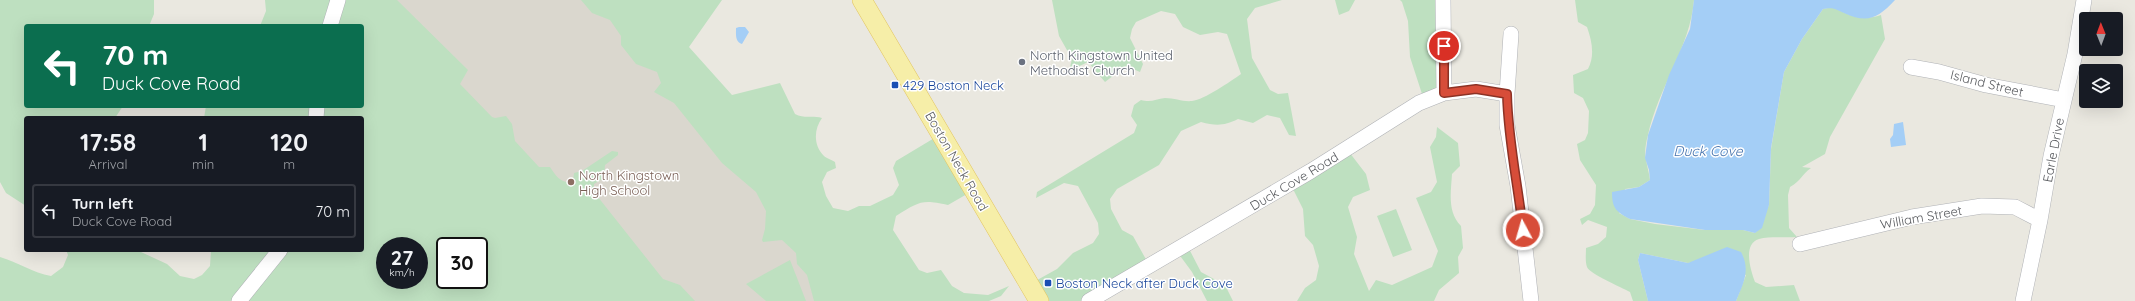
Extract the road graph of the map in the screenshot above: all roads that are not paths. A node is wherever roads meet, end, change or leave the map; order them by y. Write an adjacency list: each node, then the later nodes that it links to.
1 (338, 0): 5 (street)
2 (862, 0): 15 (main road, Boston Neck Road)
3 (1444, 0): 8 (street)
4 (2084, 0): 10 (street, Earle Drive)
5 (331, 24)
6 (1511, 34): 9 (street)
7 (1911, 67): 10 (street, Island Street)
8 (1444, 93): 9 (street, Duck Cove Road); 16 (street, Duck Cove Road)
9 (1507, 94): 17 (street)
10 (2064, 100): 11 (street, Earle Drive)
11 (2040, 220): 12 (street, William Street); 18 (street, Earle Drive)
12 (1800, 244)
13 (278, 252): 14 (street)
14 (238, 301)
15 (1039, 301)
16 (1088, 301)
17 (1531, 301)
18 (2023, 301)

